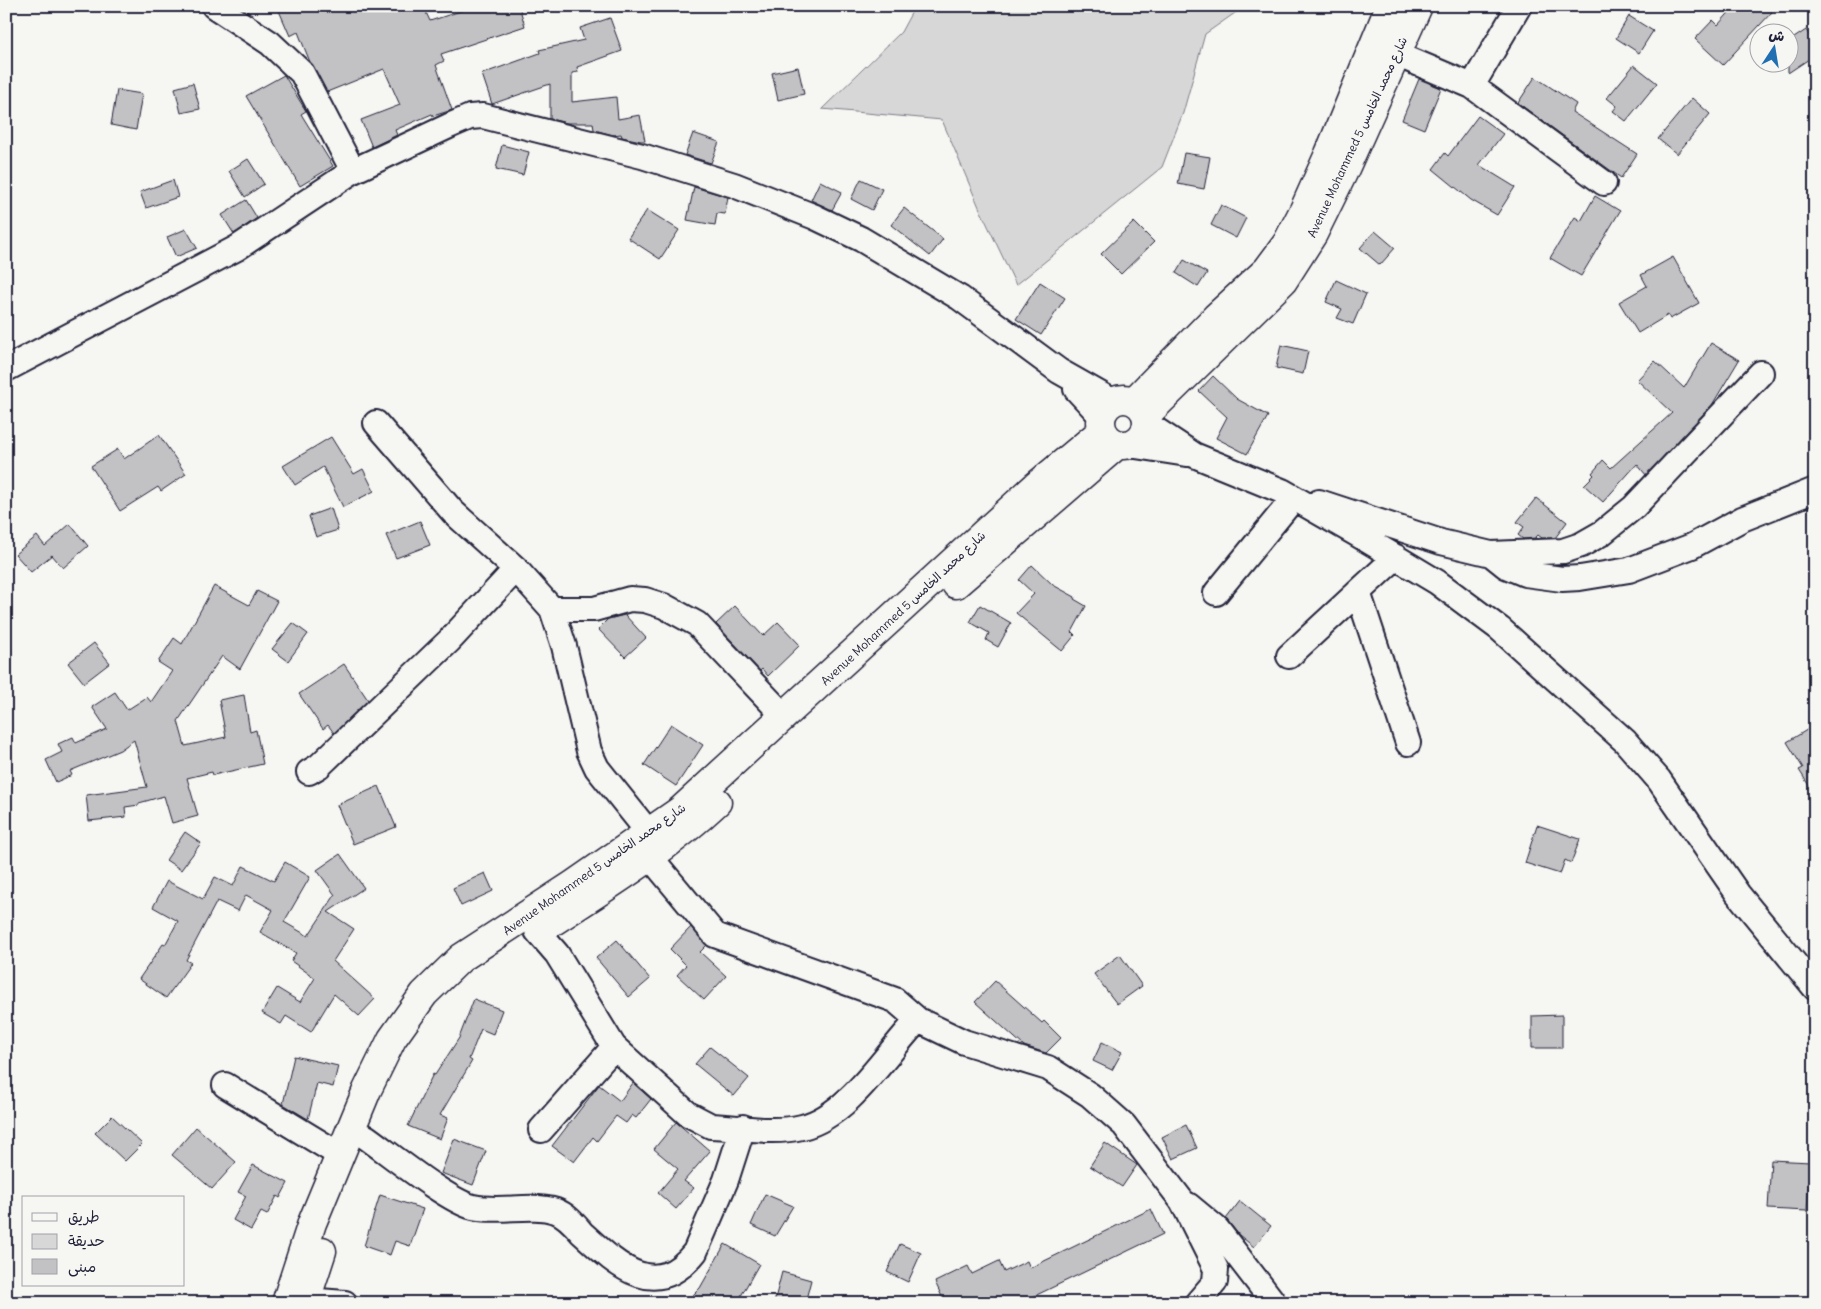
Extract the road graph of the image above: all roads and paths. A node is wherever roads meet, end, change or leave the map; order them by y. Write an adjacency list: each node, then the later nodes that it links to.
1 (214, 6): 7 (street)
2 (1390, 6): 11 (main road, Avenue Mohammed 5 شارع محمد الخامس)
3 (1418, 6): 5 (main road, Avenue Mohammed 5 شارع محمد الخامس)
4 (1519, 6): 6 (street)
5 (1396, 54): 6 (street); 11 (main road, Avenue Mohammed 5 شارع محمد الخامس)
6 (1472, 86): 8 (street)
7 (353, 171): 9 (street); 11 (street)
8 (1604, 183)
9 (6, 370)
10 (1761, 372): 15 (street)
11 (1123, 422): 14 (street); 22 (main road, Avenue Mohammed 5 شارع محمد الخامس); 25 (main road, Avenue Mohammed 5 شارع محمد الخامس)
12 (376, 423): 17 (street)
13 (1815, 490): 15 (street)
14 (1288, 495): 15 (street); 16 (street); 19 (street)
15 (1491, 554)
16 (1396, 557): 18 (street); 27 (street)
17 (516, 569): 20 (street); 24 (street)
18 (1358, 592): 21 (street); 23 (street)
19 (1216, 593)
20 (552, 609): 22 (street); 25 (street)
21 (1289, 656)
22 (785, 717): 25 (main road, Avenue Mohammed 5 شارع محمد الخامس)
23 (1408, 743)
24 (308, 772)
25 (650, 846): 26 (main road, Avenue Mohammed 5 شارع محمد الخامس); 28 (street); 34 (main road, Avenue Mohammed 5 شارع محمد الخامس)
26 (537, 931): 29 (street); 33 (main road, Avenue Mohammed 5 شارع محمد الخامس)
27 (1815, 988)
28 (918, 1020): 31 (street); 35 (street)
29 (614, 1047): 31 (street); 32 (street)
30 (225, 1085): 34 (street)
31 (743, 1127): 33 (street)
32 (541, 1130)
33 (366, 1137): 36 (main road, Avenue Mohammed 5 شارع محمد الخامس)
34 (340, 1155): 36 (main road, Avenue Mohammed 5 شارع محمد الخامس)
35 (1182, 1201): 38 (street); 39 (street)
36 (299, 1302): 37 (street)
37 (345, 1303)
38 (1197, 1303)
39 (1274, 1303)

